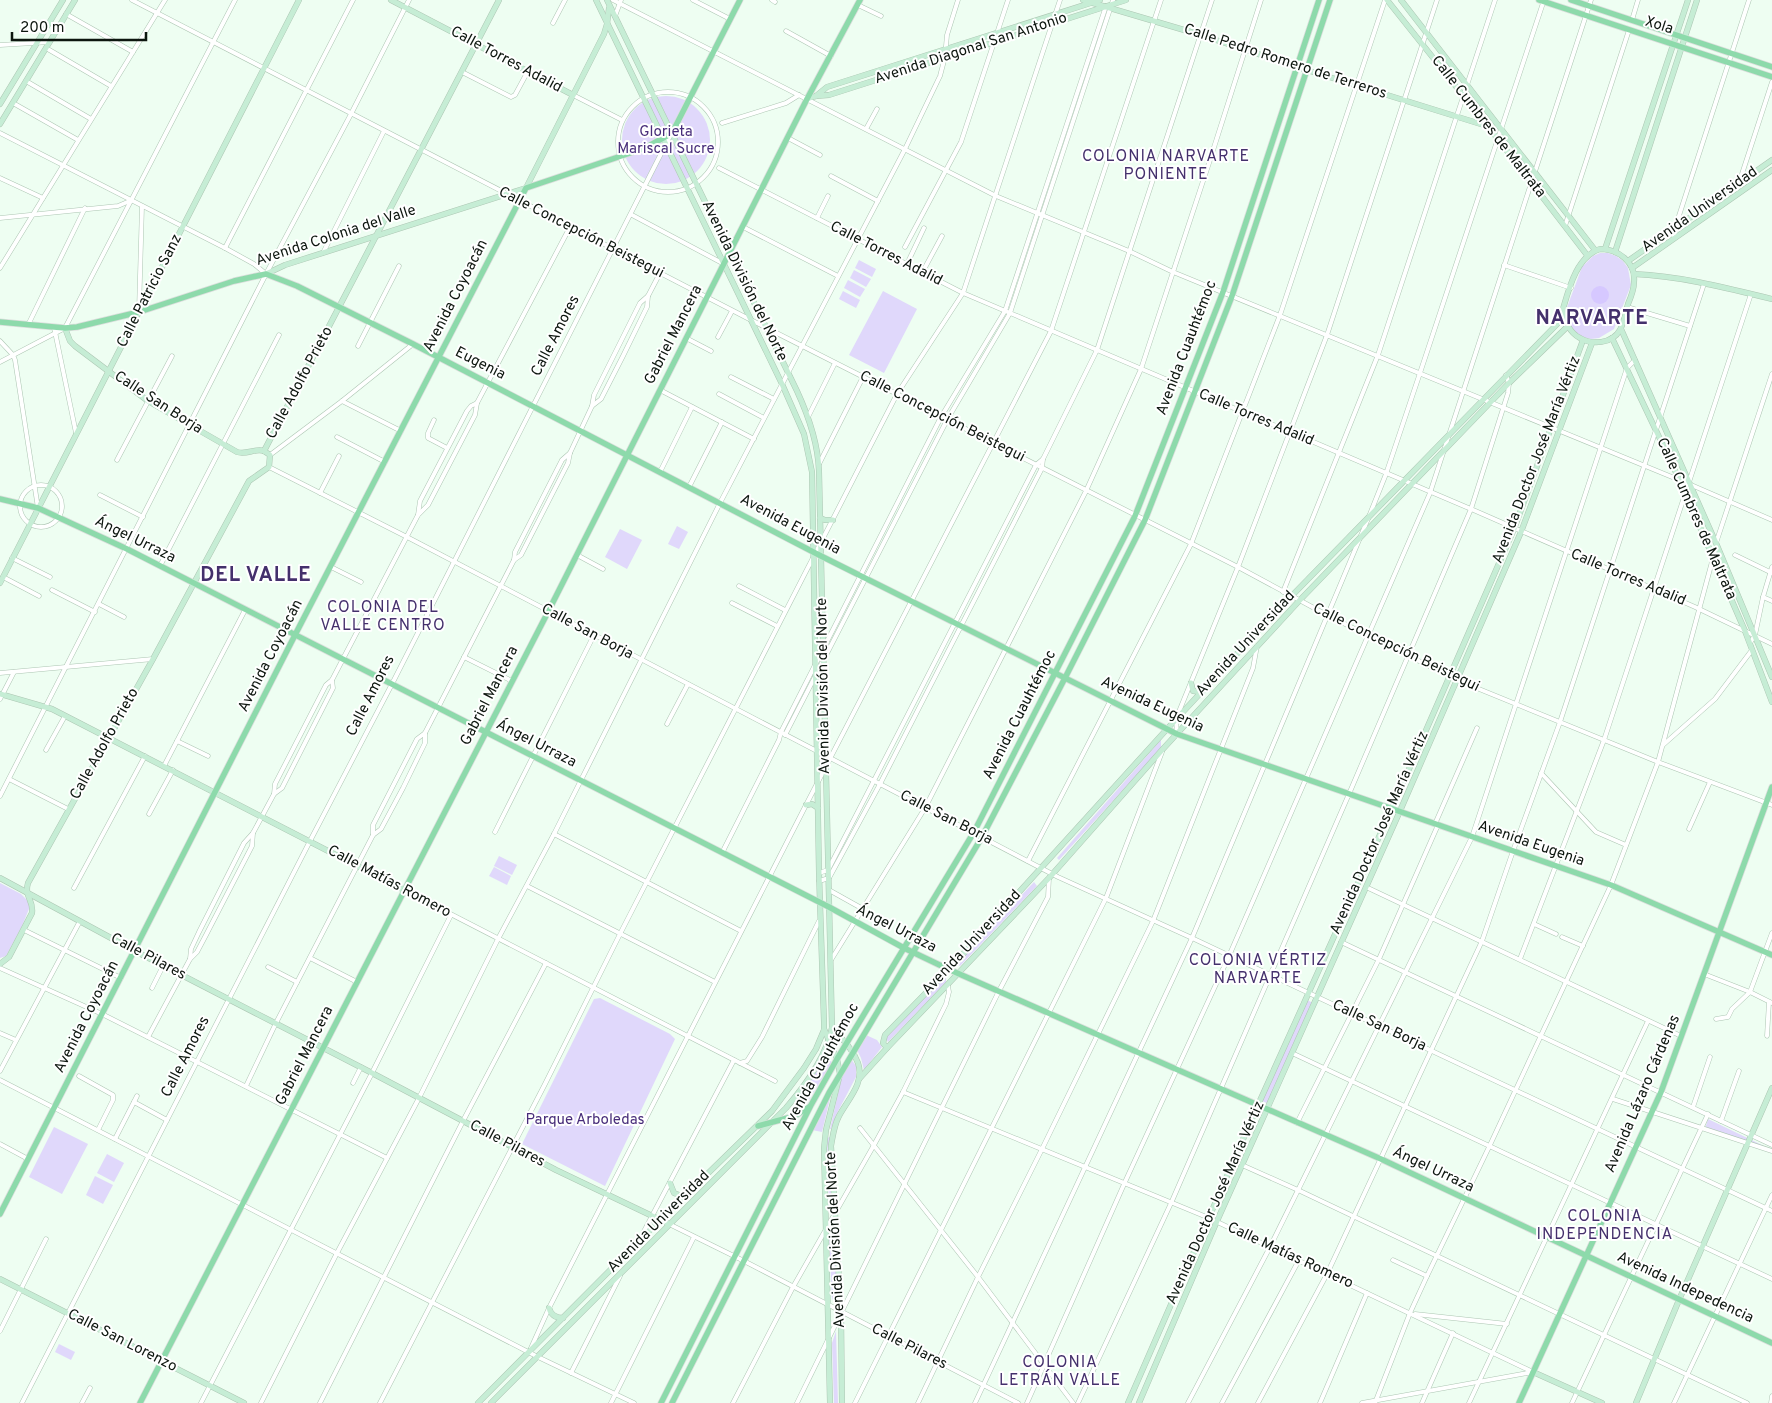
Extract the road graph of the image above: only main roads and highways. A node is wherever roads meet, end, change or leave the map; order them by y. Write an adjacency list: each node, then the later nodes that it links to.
1 (63, 0): 37 (main road)
2 (75, 0): 38 (main road)
3 (299, 0): 60 (main road, Calle Patricio Sanz)
4 (391, 0): 27 (main road, Calle Torres Adalid)
5 (499, 0): 27 (main road, Calle Adolfo Prieto)
6 (596, 0): 24 (main road, Avenida División del Norte)
7 (740, 0): 40 (main road)
8 (1083, 0): 21 (main road, Calle Pedro Romero de Terreros)
9 (1100, 0): 21 (main road, Avenida Diagonal San Antonio)
10 (1126, 0): 23 (main road, Avenida Diagonal San Antonio)
11 (1319, 0): 30 (main road, Avenida Cuauhtémoc)
12 (1330, 0): 32 (main road, Avenida Cuauhtémoc)
13 (1386, 0): 39 (main road, Calle Cumbres de Maltrata)
14 (1400, 0): 49 (main road, Calle Cumbres de Maltrata)
15 (1542, 0): 28 (main road, Xola)
16 (1571, 0): 22 (main road, Xola)
17 (1688, 0): 25 (main road)
18 (1697, 0): 26 (main road)
19 (609, 1): 24 (main road, Avenida Coyoacán); 40 (main road, Avenida División del Norte)
20 (859, 2): 36 (main road, Gabriel Mancera)
21 (1092, 2): 23 (main road, Calle Pedro Romero de Terreros); 35 (main road, Avenida Diagonal San Antonio)
22 (1590, 3): 25 (main road, Xola)
23 (1110, 5): 30 (main road, Calle Pedro Romero de Terreros); 35 (main road, Avenida Diagonal San Antonio)
24 (607, 24): 34 (main road, Avenida Coyoacán); 41 (main road, Avenida División del Norte)
25 (1677, 35): 26 (main road, Xola); 28 (main road)
26 (1685, 38): 29 (main road); 31 (main road, Xola)
27 (476, 44): 34 (main road, Calle Torres Adalid); 47 (main road, Calle Adolfo Prieto)
28 (1674, 44): 29 (main road, Xola); 48 (main road)
29 (1682, 46): 33 (main road, Xola); 51 (main road)
30 (1297, 67): 32 (main road, Calle Pedro Romero de Terreros); 82 (main road, Avenida Cuauhtémoc)
31 (1772, 67)
32 (1306, 70): 39 (main road, Calle Pedro Romero de Terreros); 84 (main road, Avenida Cuauhtémoc)
33 (1772, 77)
34 (573, 95): 44 (main road, Avenida Coyoacán)
35 (816, 96): 36 (main road, Avenida Diagonal San Antonio)
36 (807, 99): 50 (main road, Gabriel Mancera)
37 (0, 104)
38 (0, 124)
39 (1487, 126): 52 (main road, Calle Cumbres de Maltrata)
40 (672, 133): 41 (main road, Avenida Colonia del Valle); 50 (main road, Avenida División del Norte)
41 (665, 141): 44 (main road, Avenida Colonia del Valle); 54 (main road, Avenida División del Norte)
42 (1772, 160): 45 (main road, Avenida Universidad)
43 (1772, 170): 46 (main road, Avenida Universidad)
44 (526, 188): 47 (main road, Avenida Colonia del Valle); 69 (main road, Avenida Coyoacán)
45 (1714, 200): 46 (main road); 53 (main road, Avenida Universidad)
46 (1718, 208): 55 (main road, Avenida Universidad)
47 (377, 236): 56 (main road, Avenida Colonia del Valle); 59 (main road, Calle Adolfo Prieto)
48 (1605, 249): 49 (main road); 51 (main road)
49 (1596, 250): 52 (main road)
50 (730, 252): 54 (main road, Gabriel Mancera); 75 (main road, Avenida División del Norte)
51 (1616, 252): 53 (main road)
52 (1587, 255): 61 (main road)
53 (1628, 261): 55 (main road)
54 (724, 264): 72 (main road, Gabriel Mancera); 77 (main road, Avenida División del Norte)
55 (1632, 268): 57 (main road)
56 (266, 274): 59 (main road, Eugenia); 60 (main road, Avenida Colonia del Valle)
57 (1634, 274): 58 (main road); 65 (main road)
58 (1772, 299)
59 (339, 308): 69 (main road, Eugenia); 71 (main road, Calle Adolfo Prieto)
60 (139, 312): 64 (main road, Avenida Colonia del Valle); 70 (main road, Calle Patricio Sanz)
61 (1564, 316): 63 (main road); 86 (main road, Avenida Universidad)
62 (0, 322): 64 (main road, Avenida Colonia del Valle)
63 (1568, 326): 67 (main road); 91 (main road, Avenida Universidad)
64 (65, 328): 70 (main road, Calle San Borja)
65 (1621, 329): 66 (main road); 83 (main road, Calle Cumbres de Maltrata)
66 (1612, 338): 68 (main road); 88 (main road, Calle Cumbres de Maltrata)
67 (1583, 340): 68 (main road); 98 (main road, Avenida Doctor José María Vértiz)
68 (1592, 343): 99 (main road, Avenida Doctor José María Vértiz)
69 (439, 357): 72 (main road, Eugenia); 81 (main road, Avenida Coyoacán)
70 (109, 372): 71 (main road, Calle San Borja); 74 (main road, Calle Patricio Sanz)
71 (264, 450): 80 (main road, Calle Adolfo Prieto)
72 (627, 454): 77 (main road, Avenida Eugenia); 90 (main road, Gabriel Mancera)
73 (0, 499): 74 (main road, Ángel Urraza)
74 (38, 508): 79 (main road, Calle Patricio Sanz); 80 (main road, Ángel Urraza)
75 (820, 518): 76 (main road); 78 (main road, Avenida División del Norte)
76 (833, 520)
77 (814, 552): 78 (main road, Avenida Eugenia); 97 (main road, Avenida División del Norte)
78 (821, 556): 82 (main road, Avenida Eugenia); 104 (main road, Avenida División del Norte)
79 (1, 580)
80 (194, 583): 81 (main road, Ángel Urraza); 92 (main road, Calle Adolfo Prieto)
81 (295, 635): 90 (main road, Ángel Urraza); 94 (main road, Avenida Coyoacán)
82 (1055, 674): 84 (main road, Avenida Eugenia); 106 (main road, Avenida Cuauhtémoc)
83 (1772, 676)
84 (1065, 678): 89 (main road, Avenida Eugenia); 108 (main road, Avenida Cuauhtémoc)
85 (1191, 683): 86 (main road)
86 (1202, 692): 89 (main road, Avenida Universidad)
87 (1, 696): 92 (main road, Calle Matías Romero)
88 (1772, 702)
89 (1167, 729): 91 (main road, Avenida Eugenia); 111 (main road, Avenida Universidad)
90 (486, 733): 101 (main road, Gabriel Mancera); 103 (main road, Ángel Urraza)
91 (1177, 734): 98 (main road, Avenida Eugenia); 112 (main road, Avenida Universidad)
92 (109, 737): 94 (main road, Calle Matías Romero); 102 (main road, Calle Adolfo Prieto)
93 (1772, 788): 95 (main road, Avenida Lázaro Cárdenas)
94 (215, 792): 101 (main road, Calle Matías Romero); 107 (main road, Avenida Coyoacán)
95 (1769, 804): 105 (main road, Avenida Lázaro Cárdenas)
96 (806, 805): 97 (main road)
97 (818, 808): 103 (main road, Avenida División del Norte)
98 (1392, 808): 99 (main road, Avenida Eugenia); 125 (main road, Avenida Doctor José María Vértiz)
99 (1400, 811): 105 (main road, Avenida Eugenia); 126 (main road, Avenida Doctor José María Vértiz)
100 (0, 878): 102 (main road, Calle Pilares)
101 (404, 890): 117 (main road, Gabriel Mancera)
102 (26, 891): 107 (main road, Calle Pilares); 110 (main road)
103 (820, 903): 104 (main road, Ángel Urraza); 114 (main road, Avenida División del Norte)
104 (829, 907): 106 (main road, Ángel Urraza); 113 (main road, Avenida División del Norte)
105 (1719, 932): 109 (main road, Avenida Eugenia); 134 (main road, Avenida Lázaro Cárdenas)
106 (904, 948): 108 (main road, Ángel Urraza); 116 (main road, Avenida Cuauhtémoc)
107 (134, 951): 117 (main road, Calle Pilares); 131 (main road, Avenida Coyoacán)
108 (913, 952): 111 (main road, Ángel Urraza); 119 (main road, Avenida Cuauhtémoc)
109 (1772, 955)
110 (2, 966)
111 (948, 969): 112 (main road, Ángel Urraza); 118 (main road, Avenida Universidad)
112 (959, 974): 118 (main road, Avenida Universidad); 125 (main road)
113 (832, 1028): 115 (main road, Avenida Universidad); 116 (main road)
114 (824, 1029): 115 (main road, Avenida División del Norte); 128 (main road, Avenida Universidad)
115 (829, 1041): 120 (main road, Avenida División del Norte); 127 (main road, Avenida Universidad)
116 (846, 1044): 119 (main road); 120 (main road, Avenida Cuauhtémoc)
117 (323, 1048): 132 (main road, Calle Pilares); 140 (main road, Gabriel Mancera)
118 (887, 1048): 122 (main road, Avenida Universidad)
119 (853, 1053): 121 (main road, Avenida Cuauhtémoc); 122 (main road)
120 (837, 1059): 121 (main road, Avenida División del Norte); 124 (main road, Avenida Cuauhtémoc)
121 (840, 1074): 147 (main road, Avenida Cuauhtémoc); 148 (main road, Avenida División del Norte)
122 (859, 1079): 149 (main road, Avenida División del Norte)
123 (1772, 1088): 136 (main road)
124 (811, 1105): 127 (main road); 146 (main road, Avenida Cuauhtémoc)
125 (1258, 1105): 126 (main road, Ángel Urraza); 150 (main road, Avenida Doctor José María Vértiz)
126 (1267, 1109): 134 (main road, Ángel Urraza); 151 (main road, Avenida Doctor José María Vértiz)
127 (771, 1123): 128 (main road); 133 (main road, Avenida Universidad)
128 (758, 1126): 130 (main road, Avenida Universidad)
129 (670, 1183): 130 (main road)
130 (684, 1197): 132 (main road, Avenida Universidad)
131 (0, 1214)
132 (660, 1220): 133 (main road, Calle Pilares); 138 (main road, Avenida Universidad)
133 (669, 1224): 145 (main road, Avenida Universidad)
134 (1586, 1256): 136 (main road, Avenida Indepedencia); 141 (main road, Avenida Lázaro Cárdenas)
135 (0, 1279): 140 (main road, Calle San Lorenzo)
136 (1679, 1300): 139 (main road, Avenida Indepedencia); 154 (main road)
137 (549, 1308): 138 (main road)
138 (564, 1318): 144 (main road, Avenida Universidad)
139 (1772, 1343)
140 (162, 1361): 142 (main road, Gabriel Mancera); 143 (main road, Calle San Lorenzo)
141 (1533, 1372): 152 (main road, Avenida Lázaro Cárdenas); 153 (main road)
142 (140, 1403)
143 (244, 1403)
144 (478, 1403)
145 (491, 1403)
146 (660, 1403)
147 (672, 1403)
148 (830, 1403)
149 (842, 1403)
150 (1128, 1403)
151 (1139, 1403)
152 (1519, 1403)
153 (1602, 1403)
154 (1636, 1403)

